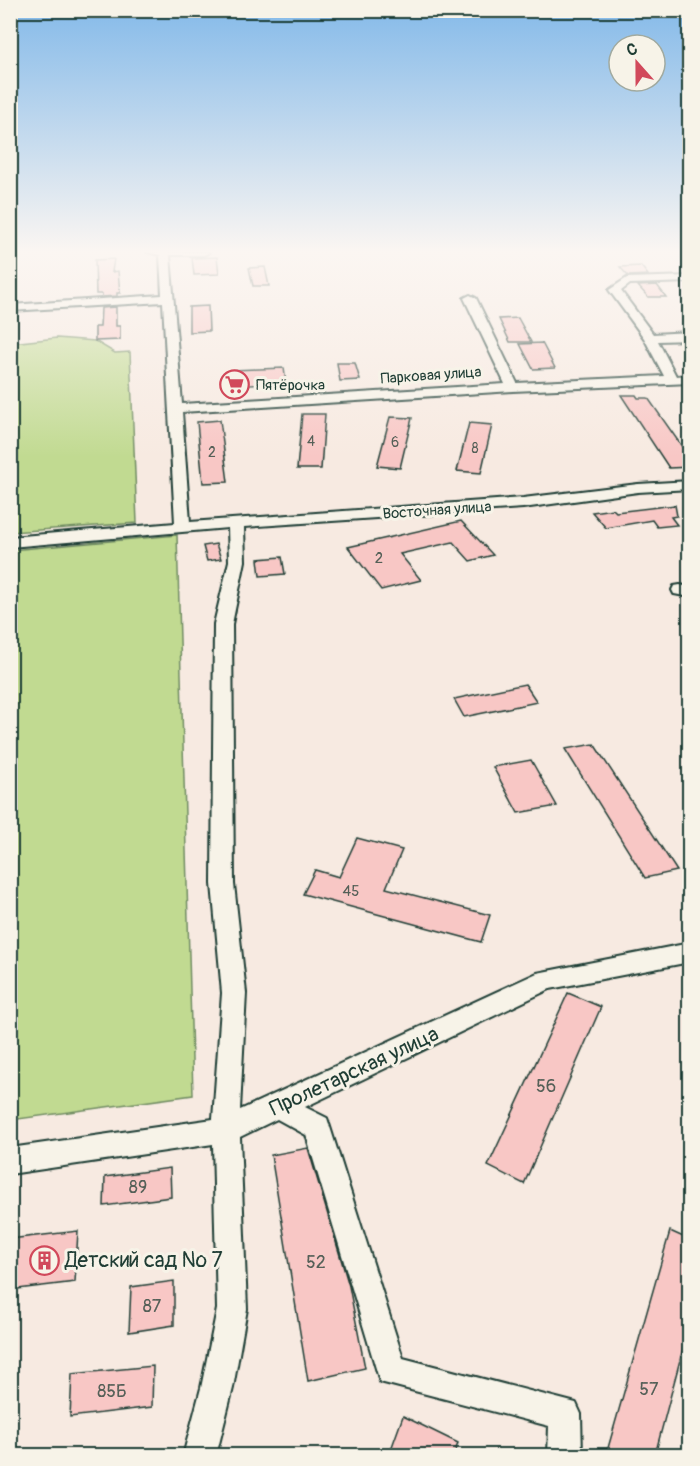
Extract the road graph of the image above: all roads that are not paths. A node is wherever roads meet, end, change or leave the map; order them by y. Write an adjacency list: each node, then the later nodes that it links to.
1 (169, 320): 9 (street)
2 (481, 320): 8 (street)
3 (637, 320): 5 (street)
4 (690, 336): 5 (street)
5 (650, 338): 7 (street)
6 (690, 379): 7 (street, Парковая улица)
7 (672, 380): 8 (street, Парковая улица)
8 (513, 387): 9 (street, Парковая улица)
9 (175, 408): 12 (street)
10 (690, 485): 11 (street, Восточная улица)
11 (236, 525): 12 (street, Восточная улица); 16 (street)
12 (183, 527): 13 (street, Восточная улица)
13 (10, 542)
14 (690, 952): 15 (street, Пролетарская улица)
15 (278, 1106): 16 (street, Пролетарская улица); 19 (street)
16 (226, 1130): 17 (street, Пролетарская улица); 18 (street)
17 (10, 1161)
18 (199, 1455)
19 (565, 1455)

